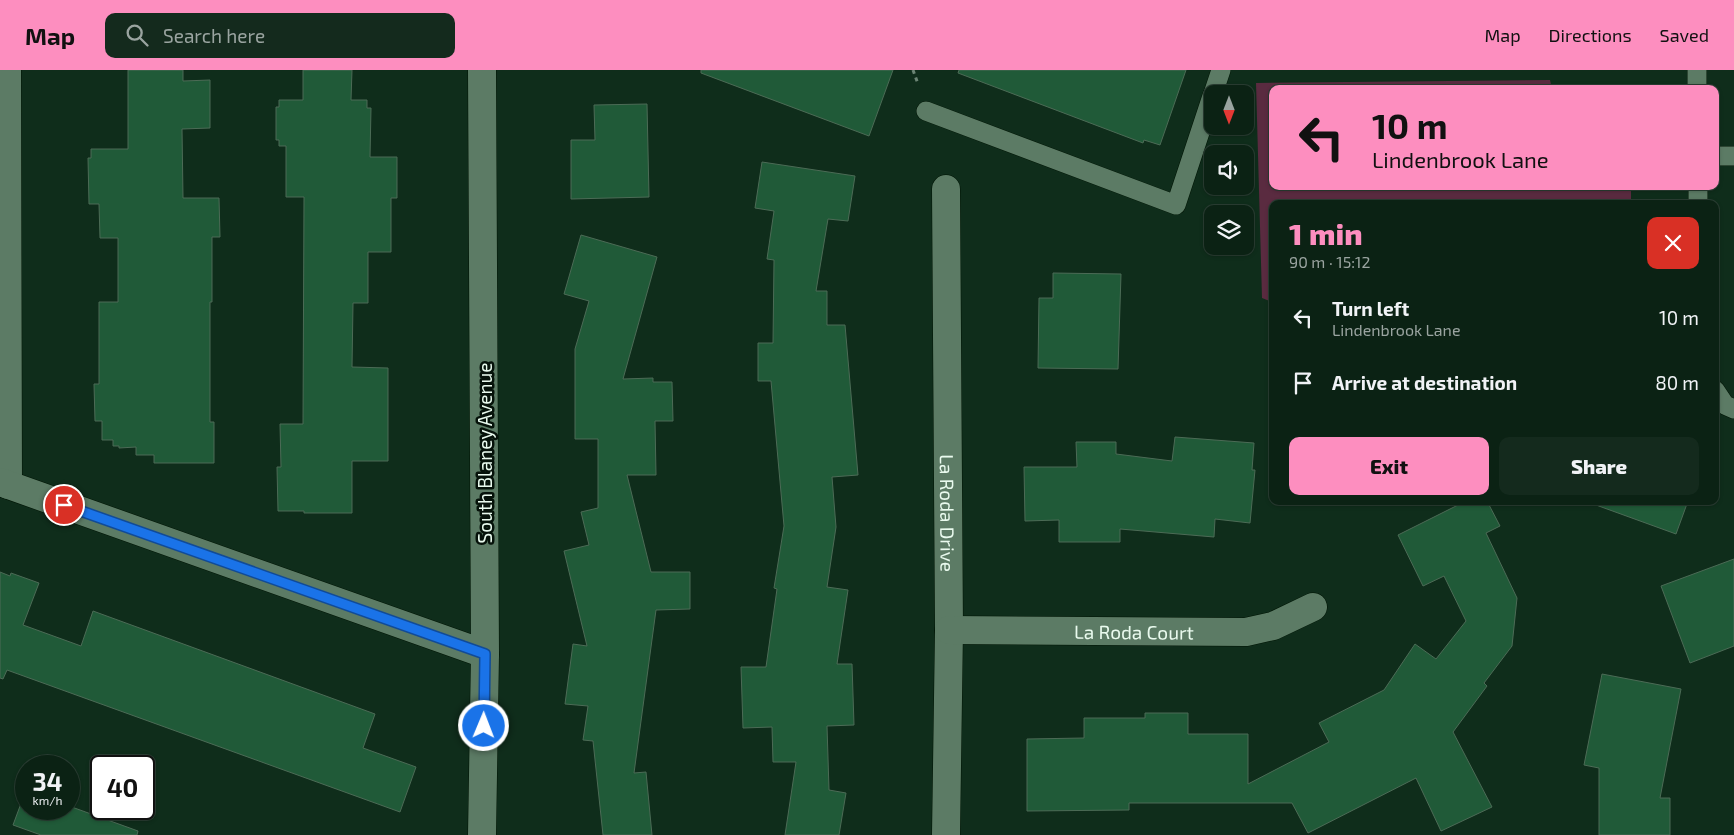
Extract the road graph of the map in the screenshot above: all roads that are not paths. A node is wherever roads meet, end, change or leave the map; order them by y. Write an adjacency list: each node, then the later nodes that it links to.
1 (7, 70): 14 (street)
2 (482, 70): 17 (street, South Blaney Avenue)
3 (1221, 70): 5 (lane)
4 (1697, 70): 6 (lane)
5 (1216, 85)
6 (1697, 85)
7 (926, 111): 8 (lane)
8 (1204, 122)
9 (1719, 156): 10 (lane)
10 (1734, 156)
11 (946, 189): 16 (street, La Roda Drive)
12 (1719, 396): 13 (lane)
13 (1734, 409)
14 (4, 484): 17 (street)
15 (1313, 607): 16 (street, La Roda Court)
16 (949, 630): 19 (street, La Roda Drive)
17 (485, 654): 18 (street, South Blaney Avenue)
18 (482, 835)
19 (946, 835)

